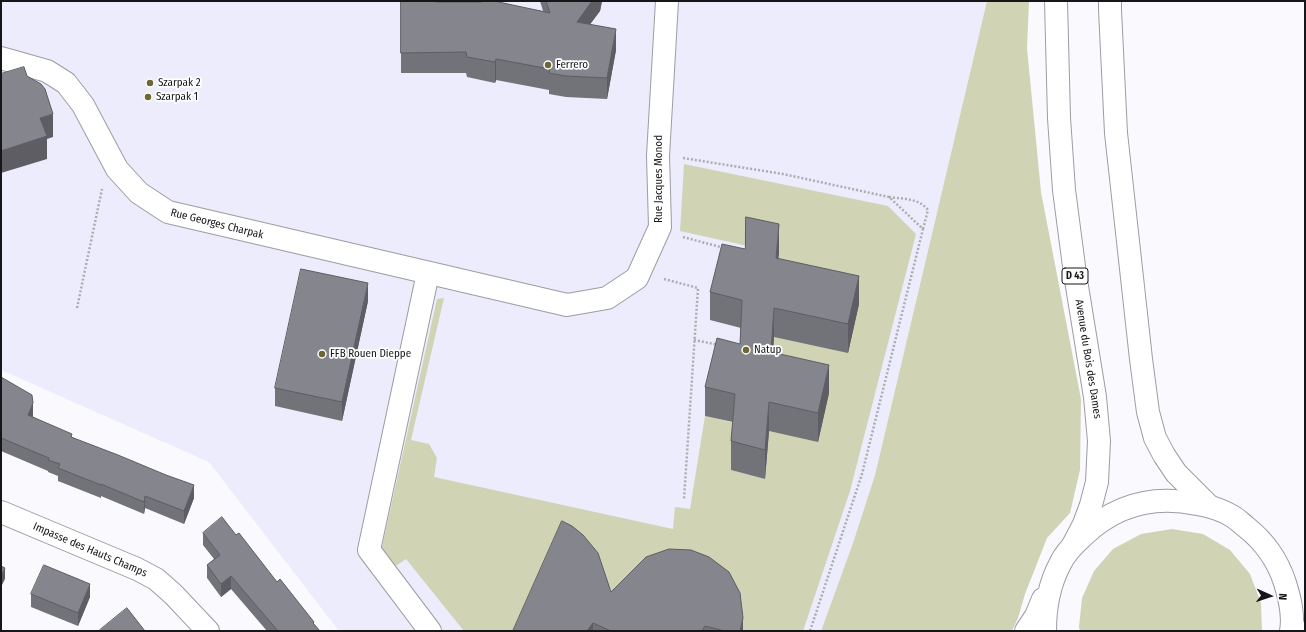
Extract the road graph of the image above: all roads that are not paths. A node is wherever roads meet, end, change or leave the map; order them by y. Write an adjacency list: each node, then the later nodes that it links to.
1 (667, 1): 5 (main road, Rue Jacques Monod)
2 (1056, 1): 8 (main road, Avenue du Bois des Dames / D 43)
3 (1110, 4): 6 (main road)
4 (1, 58): 5 (main road, Rue Georges Charpak)
5 (428, 273): 12 (main road)
6 (1210, 506): 8 (main road); 10 (main road)
7 (1, 512): 11 (main road, Impasse des Hauts Champs)
8 (1073, 545): 9 (main road)
9 (1051, 584): 13 (main road); 14 (main road)
10 (1293, 628)
11 (208, 631)
12 (430, 631)
13 (1026, 631)
14 (1045, 631)

